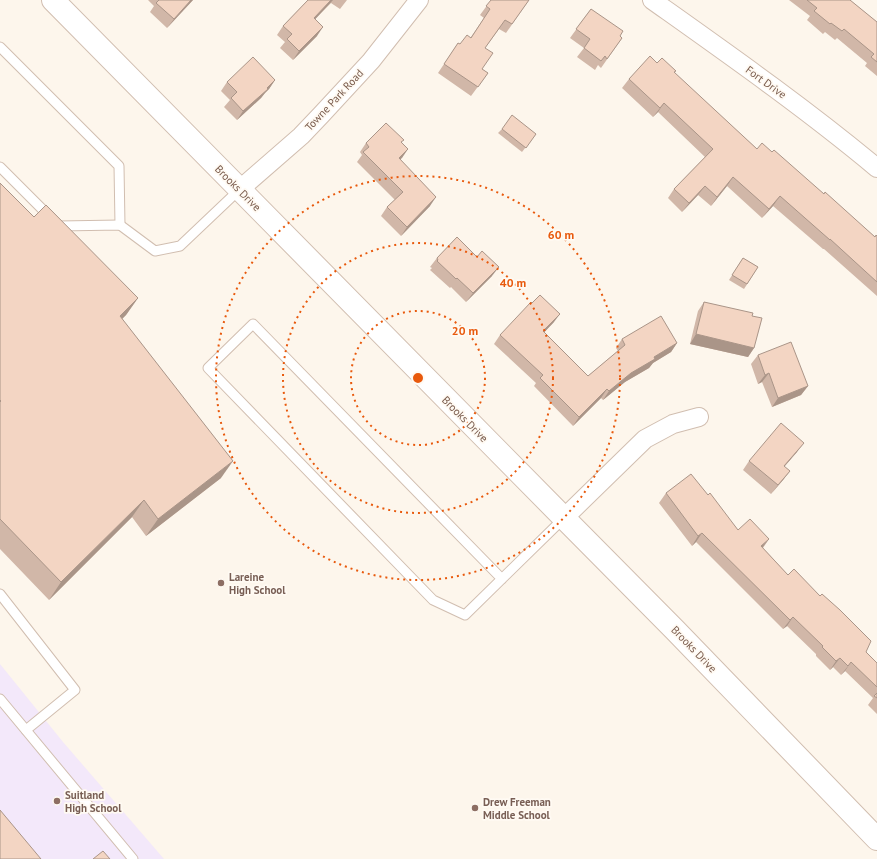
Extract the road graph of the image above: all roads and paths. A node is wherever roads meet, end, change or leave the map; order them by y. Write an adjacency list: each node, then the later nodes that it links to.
1 (52, 0): 7 (street, Brooks Drive)
2 (419, 0): 7 (street, Towne Park Road)
3 (652, 0): 6 (street, Fort Drive)
4 (0, 47): 8 (lane)
5 (0, 167): 8 (lane)
6 (877, 168)
7 (239, 190): 8 (lane); 10 (street, Brooks Drive)
8 (120, 225)
9 (699, 417): 10 (street)
10 (564, 518): 11 (lane); 15 (street, Brooks Drive)
11 (502, 579): 11 (lane)
12 (0, 594): 14 (lane)
13 (0, 698): 14 (lane)
14 (26, 730): 16 (lane)
15 (877, 839)
16 (134, 859)

